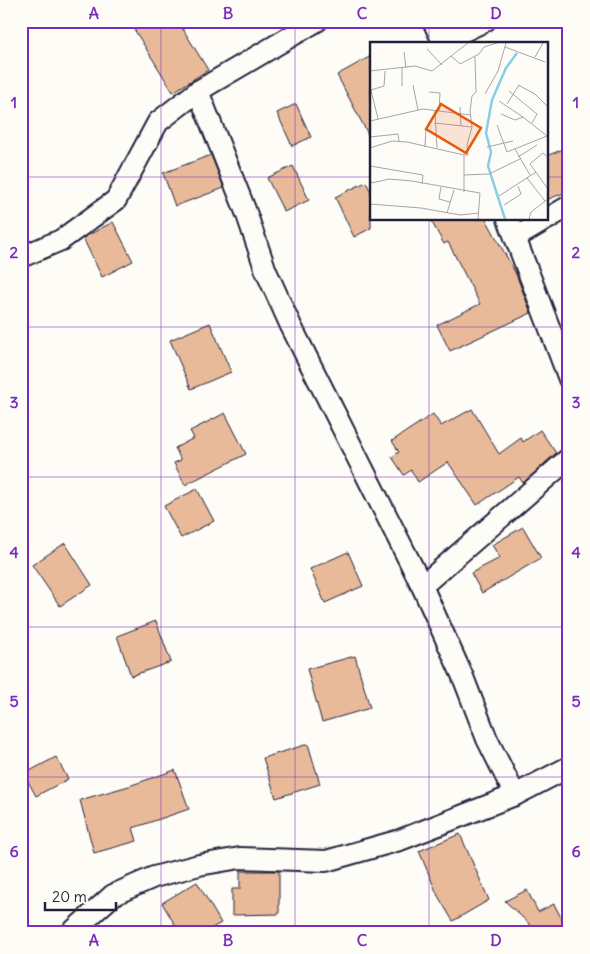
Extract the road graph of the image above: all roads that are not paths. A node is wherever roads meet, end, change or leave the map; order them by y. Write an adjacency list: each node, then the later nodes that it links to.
1 (318, 21): 5 (street)
2 (433, 21): 4 (street)
3 (485, 21): 4 (street)
4 (443, 42)
5 (198, 91): 11 (street); 14 (street)
6 (569, 206): 7 (street)
7 (548, 218)
8 (508, 220): 10 (street)
9 (545, 220): 10 (street)
10 (515, 238): 12 (street)
11 (21, 256)
12 (569, 379)
13 (569, 458): 14 (street)
14 (422, 586): 16 (street)
15 (569, 767): 16 (street)
16 (515, 795): 17 (street)
17 (71, 933)

